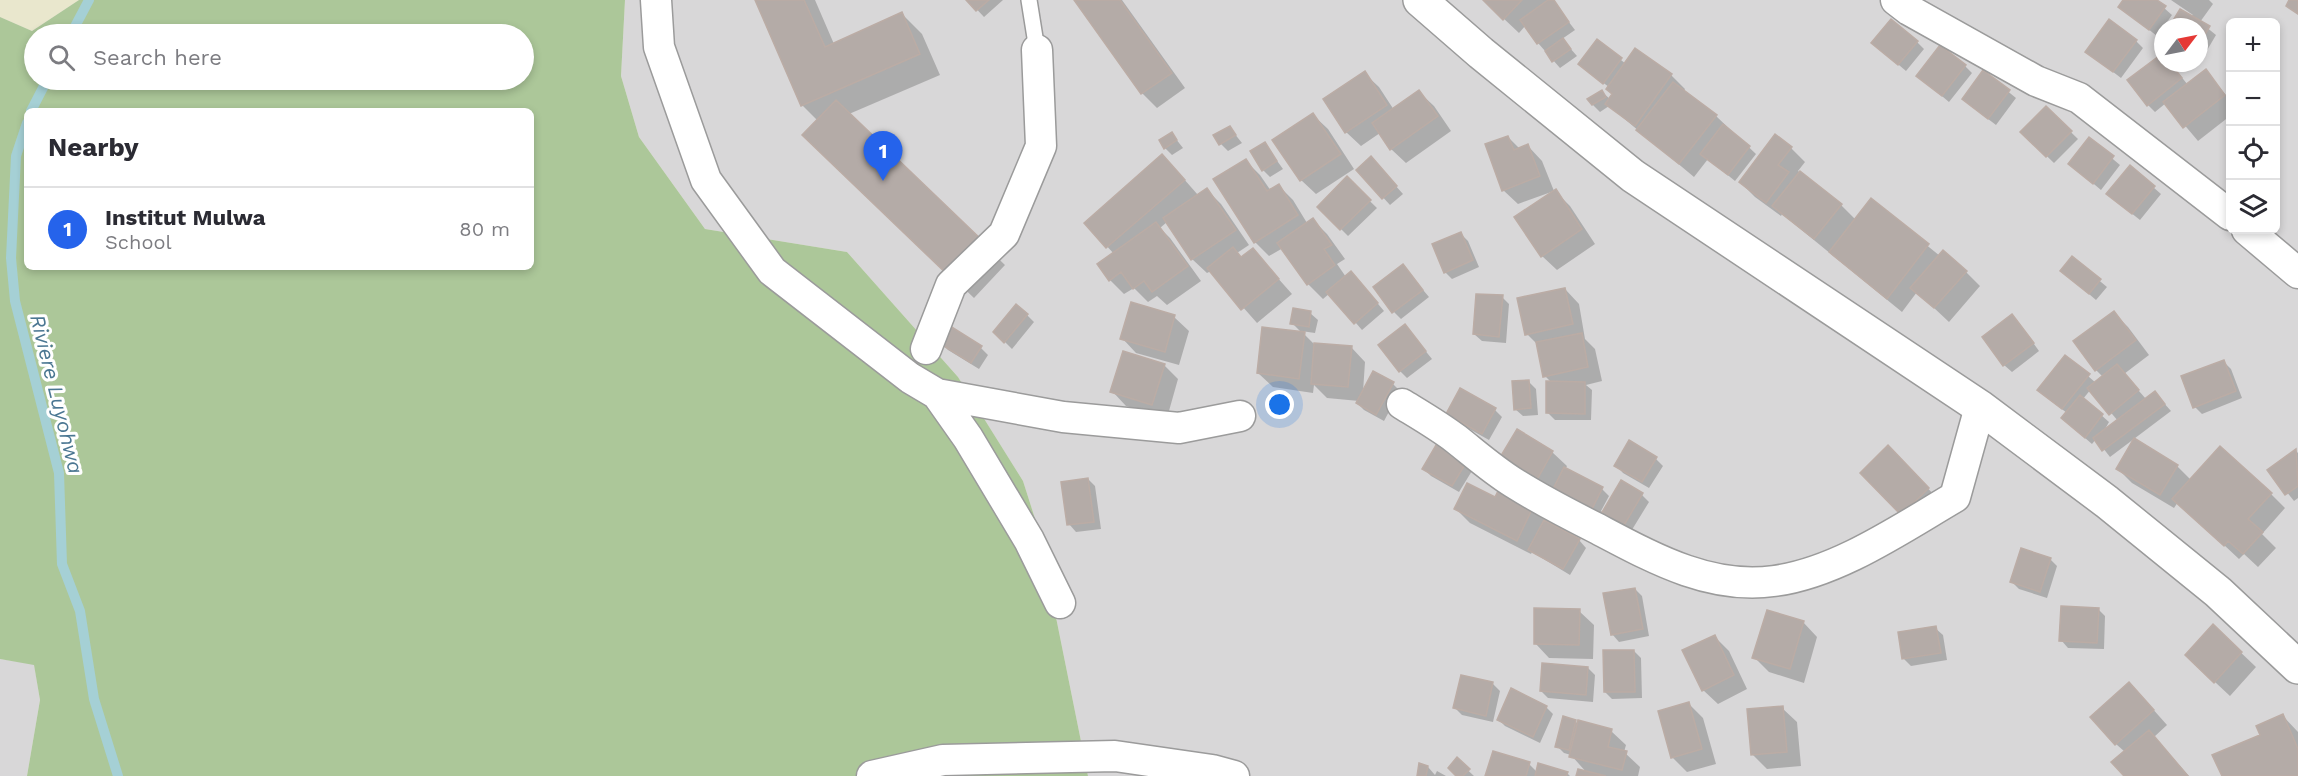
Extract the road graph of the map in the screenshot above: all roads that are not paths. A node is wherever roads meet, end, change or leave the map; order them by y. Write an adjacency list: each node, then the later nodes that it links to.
1 (656, 0): 10 (street)
2 (1029, 0): 5 (lane)
3 (1420, 0): 12 (street)
4 (1896, 0): 6 (street)
5 (1037, 50): 9 (street)
6 (2226, 212)
7 (2252, 234): 8 (street)
8 (2298, 273)
9 (926, 349)
10 (937, 394): 13 (street); 14 (street)
11 (1402, 404): 12 (street)
12 (1980, 406): 15 (street)
13 (1240, 416)
14 (1060, 603)
15 (2298, 667)
16 (872, 776): 17 (street)
17 (1234, 776)

